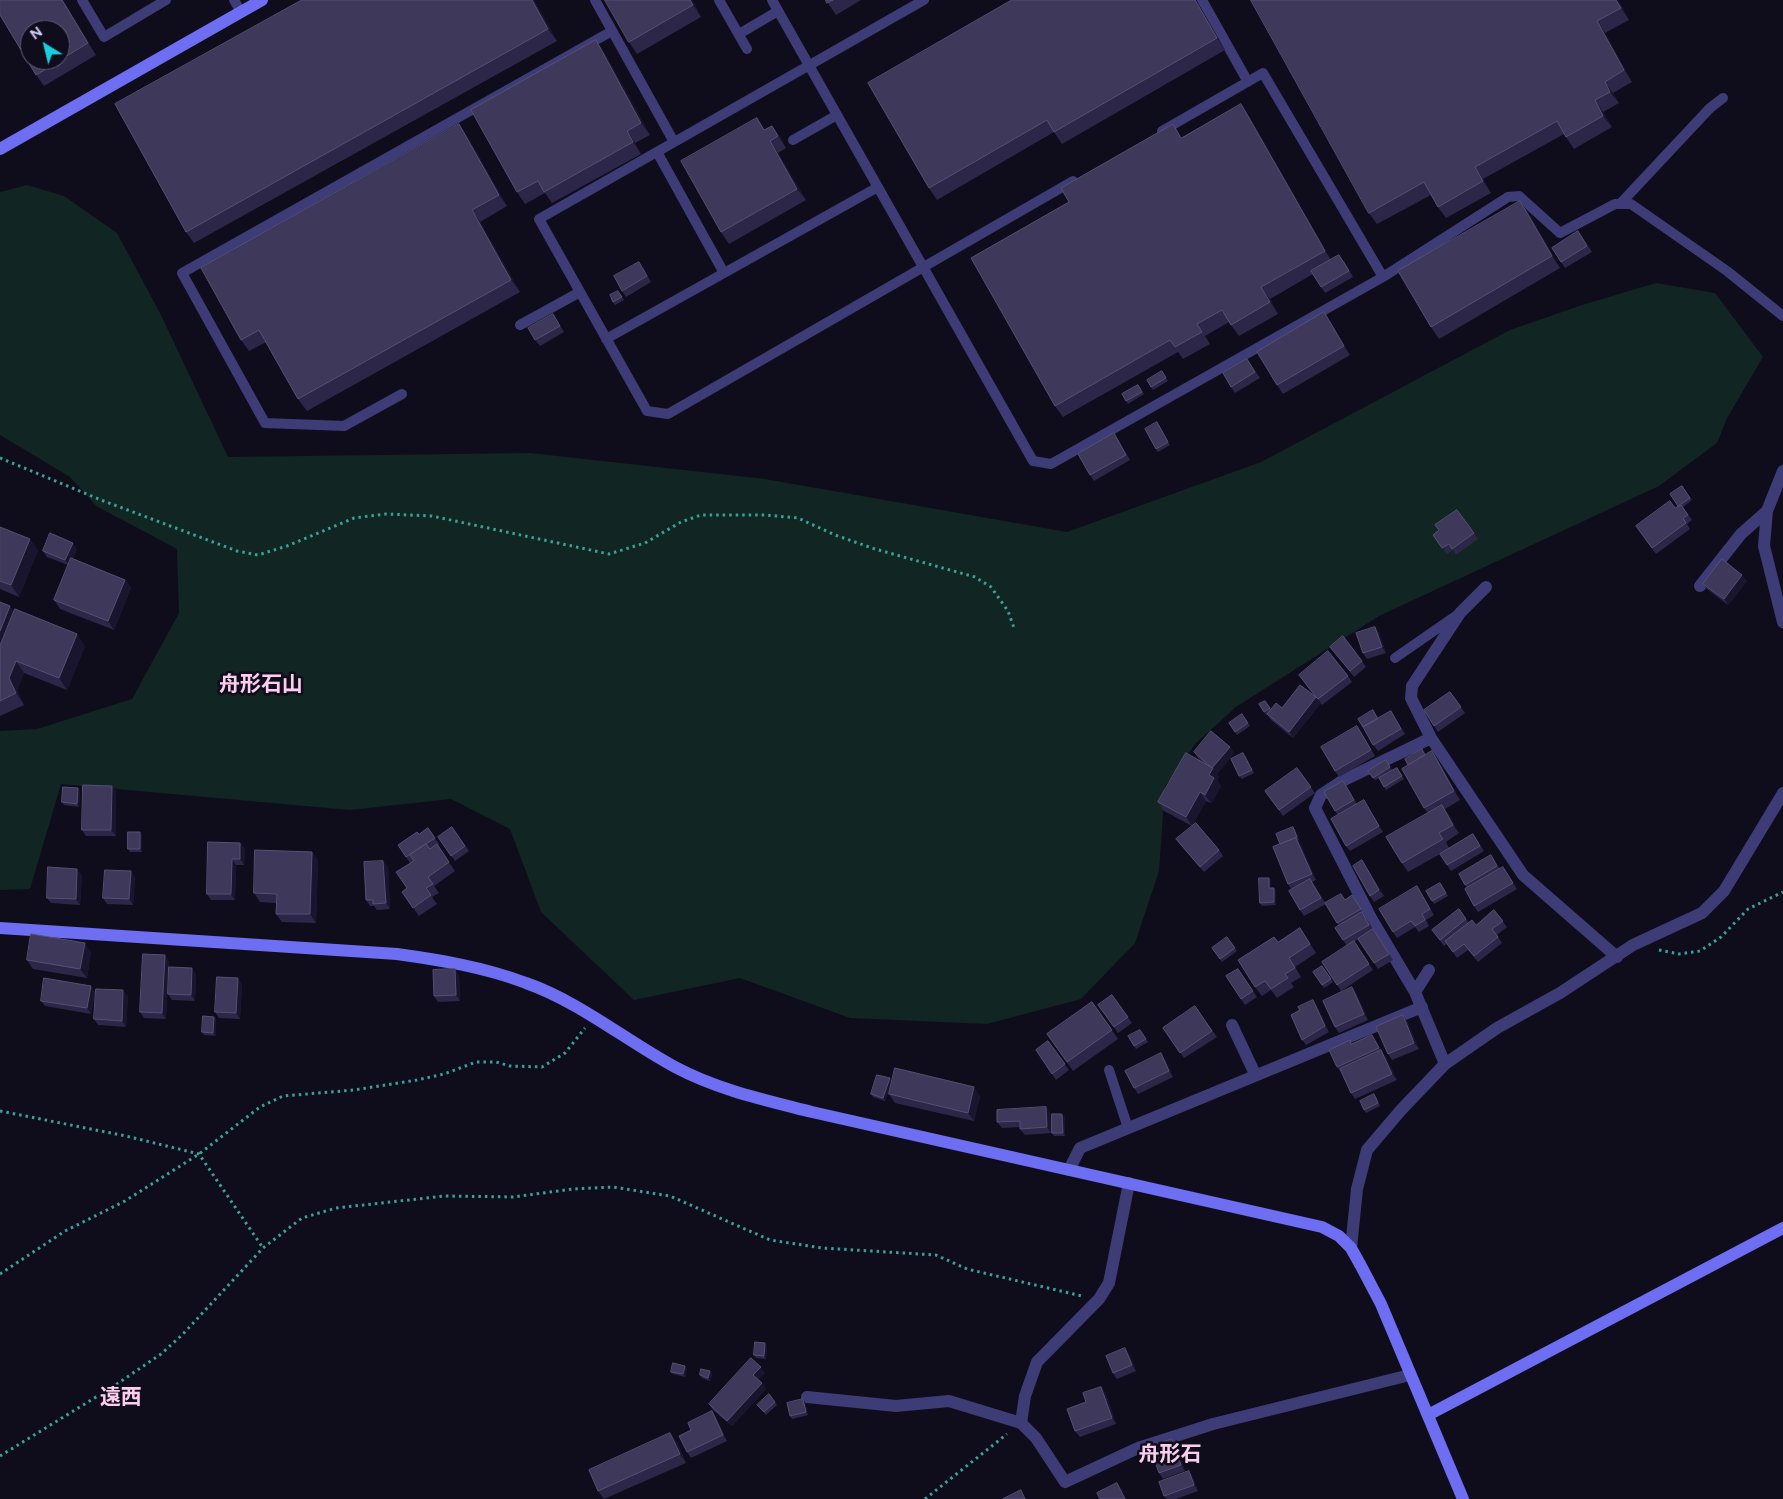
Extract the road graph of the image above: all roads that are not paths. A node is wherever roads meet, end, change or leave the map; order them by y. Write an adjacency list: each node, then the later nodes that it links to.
1 (82, 0): 2 (lane)
2 (166, 0)
3 (234, 0): 10 (lane)
4 (262, 0): 10 (street)
5 (595, 0): 12 (lane)
6 (719, 0): 13 (lane)
7 (772, 0): 11 (lane)
8 (924, 0): 15 (lane)
9 (1202, 0): 16 (lane)
10 (241, 12): 22 (street)
11 (778, 12): 13 (lane); 15 (lane)
12 (612, 31): 21 (lane); 34 (lane)
13 (739, 34): 14 (lane)
14 (747, 49)
15 (808, 64): 18 (lane); 21 (lane)
16 (1248, 82): 19 (lane); 29 (lane)
17 (1723, 98): 26 (lane)
18 (837, 115): 20 (lane); 25 (lane)
19 (1154, 136)
20 (793, 140)
21 (674, 142): 23 (lane)
22 (0, 149)
23 (657, 152): 28 (lane); 30 (lane)
24 (1085, 174): 27 (lane)
25 (878, 187): 27 (lane); 28 (lane)
26 (1620, 204): 29 (lane); 31 (lane)
27 (923, 267): 29 (lane); 33 (lane)
28 (724, 273): 33 (lane)
29 (1383, 277)
30 (580, 292): 32 (lane); 33 (lane)
31 (1783, 316)
32 (520, 325)
33 (606, 339)
34 (402, 394)
35 (1783, 471): 36 (street)
36 (1767, 511): 37 (street); 40 (street)
37 (1700, 586)
38 (1486, 587): 39 (street)
39 (1460, 613): 41 (lane); 42 (street)
40 (1783, 622)
41 (1395, 658)
42 (1431, 738): 45 (street); 47 (street)
43 (1783, 793): 45 (street)
44 (0, 928): 54 (street)
45 (1617, 956): 50 (street)
46 (1428, 970): 47 (street)
47 (1415, 992): 48 (street)
48 (1422, 1007): 50 (street); 52 (street)
49 (1232, 1025): 52 (street)
50 (1445, 1064): 57 (street)
51 (1109, 1070): 53 (lane)
52 (1255, 1074): 53 (street)
53 (1128, 1128): 54 (street)
54 (1068, 1170): 55 (street)
55 (1129, 1183): 57 (street); 61 (street)
56 (1783, 1228): 60 (street)
57 (1351, 1248): 58 (street)
58 (1410, 1375): 60 (street); 61 (street)
59 (807, 1397): 61 (street)
60 (1428, 1415): 62 (street)
61 (1022, 1423)
62 (1463, 1499)

